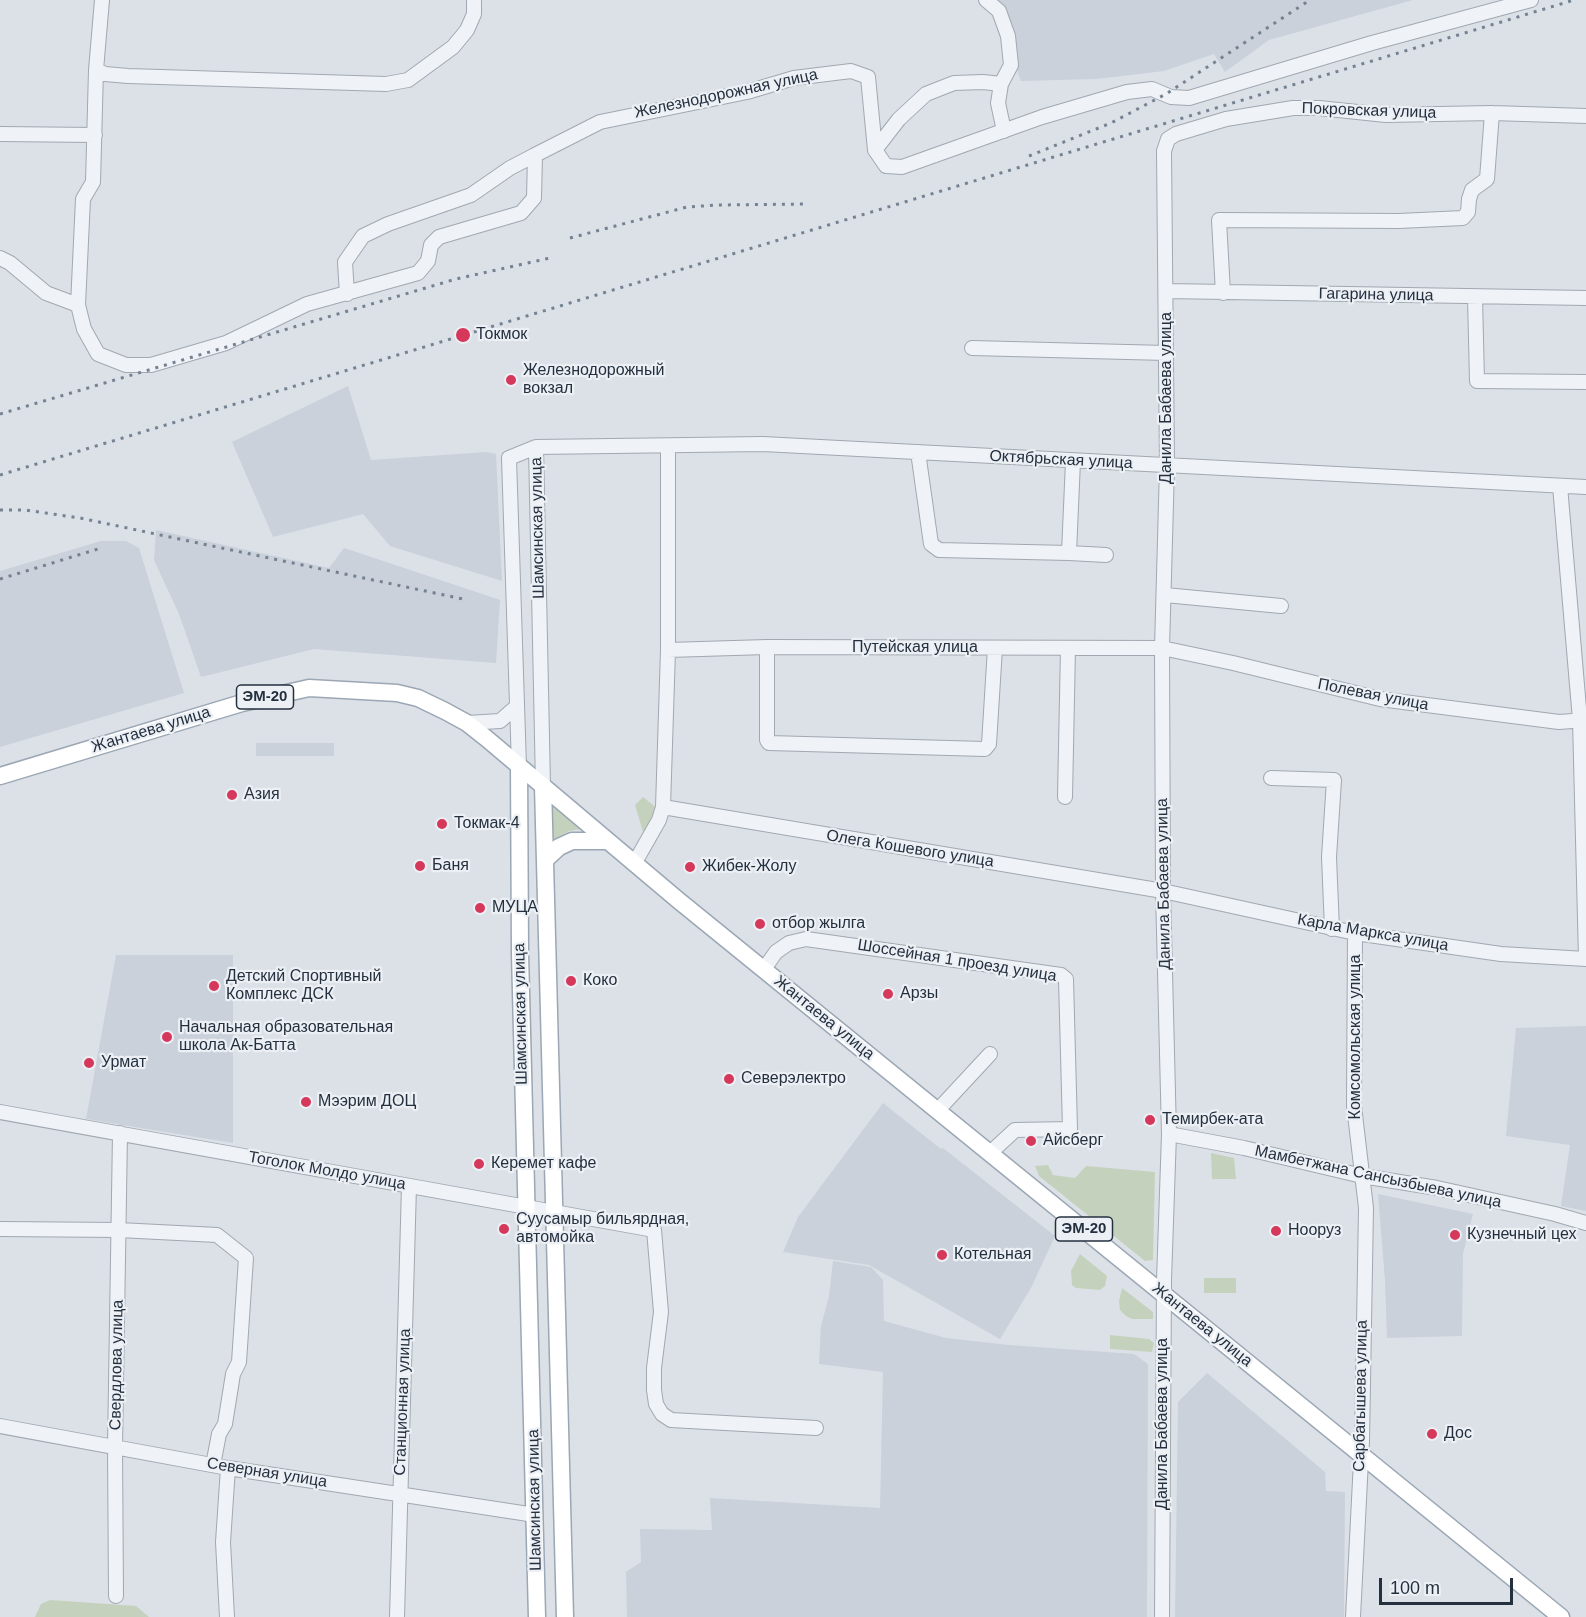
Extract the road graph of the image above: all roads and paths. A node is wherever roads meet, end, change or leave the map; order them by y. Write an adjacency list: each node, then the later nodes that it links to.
1 (102, 0): 5 (street)
2 (474, 0): 5 (street)
3 (986, 0): 6 (street)
4 (1531, 0): 9 (street)
5 (96, 69): 11 (street)
6 (1001, 84): 9 (street); 12 (street)
7 (1492, 113): 8 (street, Покровская улица); 13 (street, Покровская улица); 17 (street)
8 (1586, 116)
9 (1004, 131): 12 (street)
10 (0, 134): 11 (street)
11 (95, 135): 21 (street)
12 (875, 150): 14 (street, Железнодорожная улица)
13 (1164, 151): 16 (street, Данила Бабаева улица)
14 (535, 155): 18 (street, Железнодорожная улица); 18 (street)
15 (0, 258): 21 (street)
16 (1167, 291): 17 (street, Гагарина улица); 23 (street, Данила Бабаева улица)
17 (1223, 292): 19 (street, Гагарина улица)
18 (347, 294): 21 (street)
19 (1475, 297): 20 (street, Гагарина улица); 24 (street)
20 (1586, 298)
21 (78, 305)
22 (972, 348): 23 (street)
23 (1166, 353): 29 (street, Данила Бабаева улица)
24 (1586, 382)
25 (668, 446): 26 (street, Октябрьская улица); 27 (street, Октябрьская улица); 40 (street)
26 (536, 447): 41 (street, Шамсинская улица); 47 (street, Шамсинская улица)
27 (918, 452): 28 (street, Октябрьская улица); 32 (street)
28 (1073, 461): 29 (street, Октябрьская улица); 32 (street)
29 (1167, 467): 30 (street, Октябрьская улица); 34 (street, Данила Бабаева улица)
30 (1560, 486): 31 (street, Октябрьская улица); 42 (street)
31 (1586, 487)
32 (1069, 553): 33 (street)
33 (1106, 555)
34 (1165, 595): 35 (street); 39 (street, Данила Бабаева улица)
35 (1281, 606)
36 (767, 647): 37 (street, Путейская улица); 37 (street); 40 (street, Путейская улица)
37 (995, 648): 38 (street, Путейская улица)
38 (1068, 648): 39 (street, Путейская улица); 48 (street)
39 (1162, 648): 42 (street, Полевая улица); 53 (street, Данила Бабаева улица)
40 (668, 650): 49 (street)
41 (516, 707): 43 (street); 44 (street, Шамсинская улица)
42 (1583, 720): 56 (street)
43 (466, 723): 44 (main road, Жантаева улица / ЭМ-20); 45 (main road, Жантаева улица / ЭМ-20)
44 (519, 766): 47 (main road, Жантаева улица / ЭМ-20); 66 (main road, Шамсинская улица)
45 (0, 776)
46 (1271, 778): 54 (street)
47 (543, 786): 50 (main road, Жантаева улица / ЭМ-20); 51 (main road, Шамсинская улица)
48 (1065, 797)
49 (663, 807): 52 (street); 53 (street, Олега Кошевого улица)
50 (606, 841): 51 (main road); 52 (main road, Жантаева улица / ЭМ-20)
51 (546, 859): 67 (main road, Шамсинская улица)
52 (634, 864): 57 (main road, Жантаева улица / ЭМ-20)
53 (1160, 890): 54 (street, Карла Маркса улица); 62 (street, Данила Бабаева улица)
54 (1332, 928): 55 (street, Карла Маркса улица)
55 (1355, 933): 56 (street, Карла Маркса улица); 64 (street, Комсомольская улица)
56 (1586, 959)
57 (764, 969): 59 (main road, Жантаева улица / ЭМ-20); 63 (street, Шоссейная 1 проезд улица)
58 (990, 1054): 59 (street)
59 (938, 1110): 63 (main road, Жантаева улица / ЭМ-20)
60 (0, 1112): 61 (street, Тоголок Молдо улица)
61 (120, 1133): 65 (street, Тоголок Молдо улица); 70 (street, Свердлова улица)
62 (1169, 1134): 64 (street, Мамбетжана Сансызбыева улица); 71 (street, Данила Бабаева улица)
63 (990, 1152): 71 (main road, Жантаева улица / ЭМ-20)
64 (1362, 1176): 68 (street, Мамбетжана Сансызбыева улица); 75 (street, Сарбагышева улица)
65 (409, 1186): 66 (street, Тоголок Молдо улица); 78 (street, Станционная улица)
66 (527, 1207): 67 (street, Тоголок Молдо улица); 79 (main road, Шамсинская улица)
67 (554, 1212): 73 (street, Тоголок Молдо улица); 84 (main road, Шамсинская улица)
68 (1586, 1223)
69 (0, 1228): 70 (street)
70 (118, 1230): 74 (street, Свердлова улица); 76 (street)
71 (1165, 1295): 75 (main road, Жантаева улица / ЭМ-20); 85 (street, Данила Бабаева улица)
72 (0, 1426): 74 (street, Северная улица)
73 (816, 1428)
74 (115, 1446): 76 (street, Северная улица); 80 (street, Свердлова улица)
75 (1361, 1454): 86 (street, Сарбагышева улица); 87 (main road, Жантаева улица / ЭМ-20)
76 (213, 1465): 77 (street, Северная улица)
77 (228, 1468): 78 (street, Северная улица); 81 (street)
78 (400, 1494): 79 (street, Северная улица); 82 (street, Станционная улица)
79 (535, 1515): 83 (main road, Шамсинская улица)
80 (116, 1596)
81 (227, 1617)
82 (397, 1617)
83 (537, 1617)
84 (565, 1617)
85 (1162, 1617)
86 (1353, 1617)
87 (1562, 1617)

